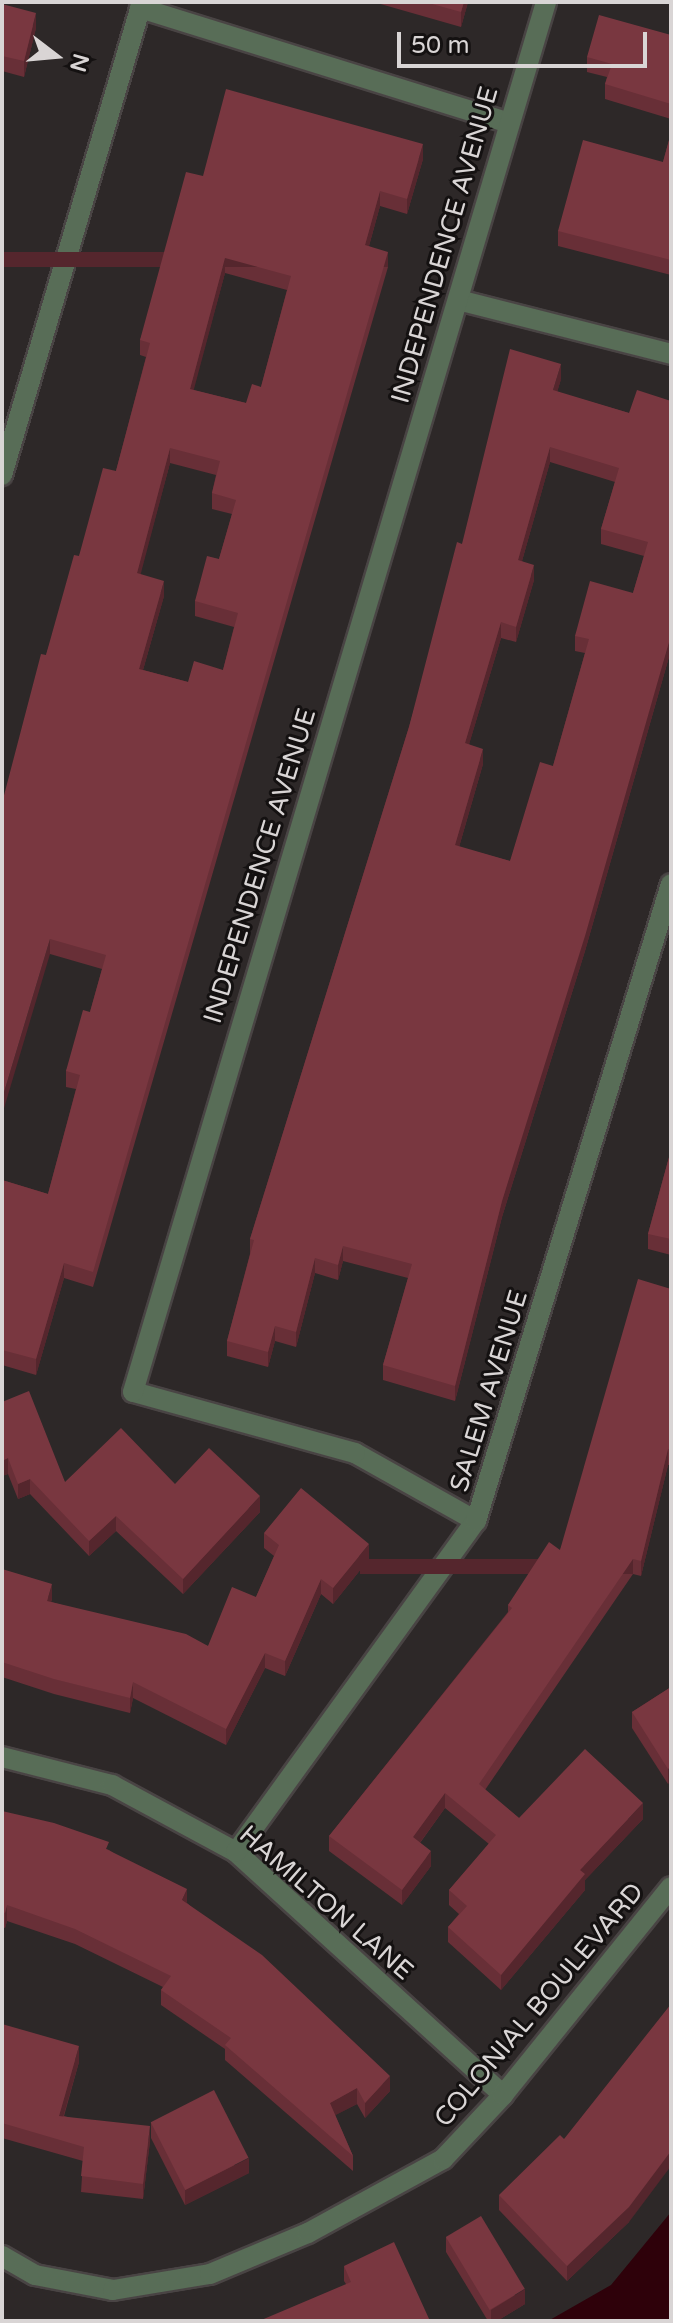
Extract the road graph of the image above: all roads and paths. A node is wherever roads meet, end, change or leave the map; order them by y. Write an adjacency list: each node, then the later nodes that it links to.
1 (546, 2): 3 (street, INDEPENDENCE AVENUE)
2 (141, 5): 3 (street); 6 (street)
3 (507, 122): 4 (street, INDEPENDENCE AVENUE)
4 (458, 300): 5 (street); 8 (street, INDEPENDENCE AVENUE)
5 (671, 354)
6 (2, 475)
7 (671, 884): 8 (street, SALEM AVENUE)
8 (476, 1521): 10 (street, SALEM AVENUE)
9 (2, 1757): 10 (street, HAMILTON LANE)
10 (236, 1852): 12 (street, HAMILTON LANE)
11 (671, 1887): 12 (street, COLONIAL BOULEVARD)
12 (503, 2095): 13 (street, COLONIAL BOULEVARD)
13 (2, 2256)

